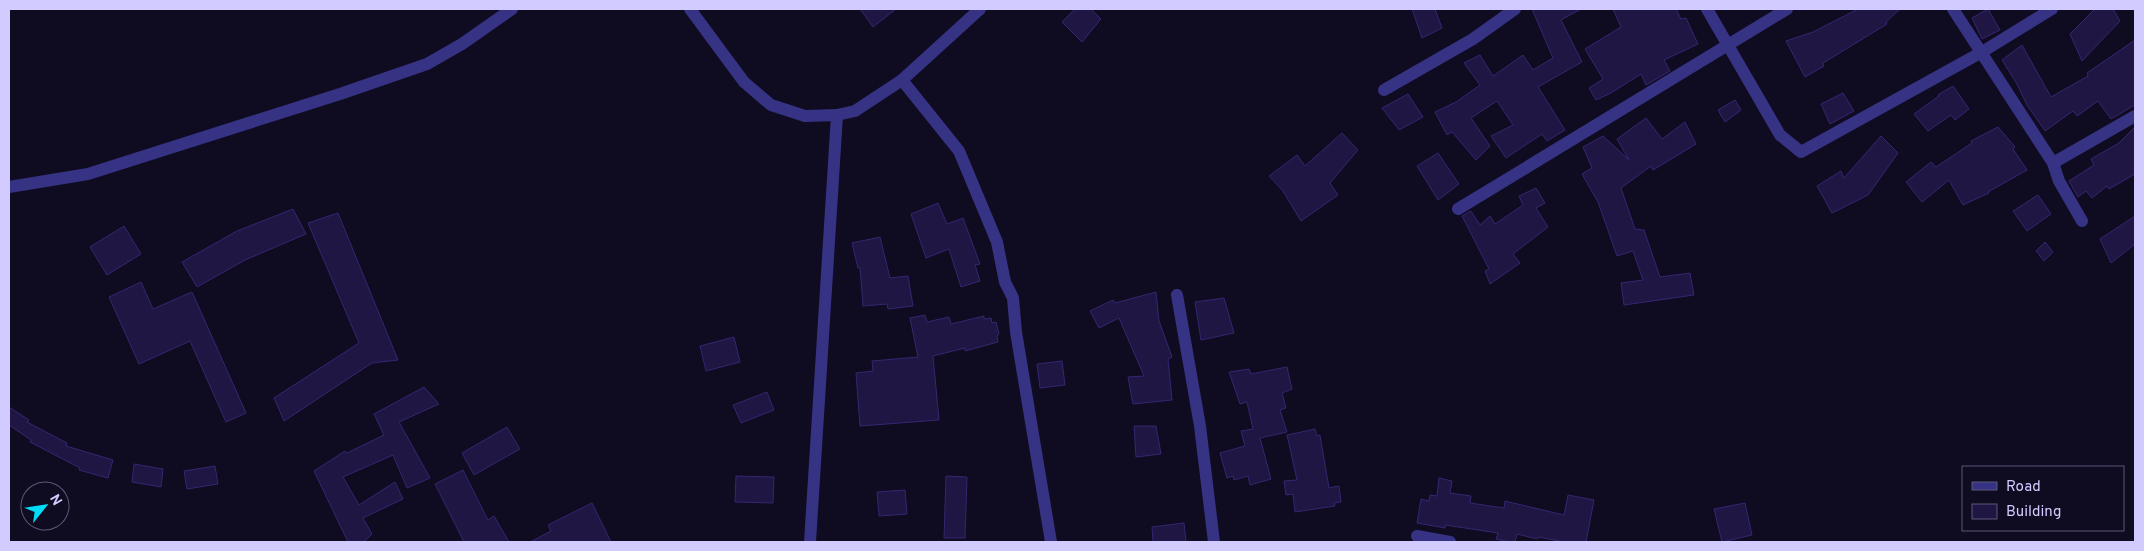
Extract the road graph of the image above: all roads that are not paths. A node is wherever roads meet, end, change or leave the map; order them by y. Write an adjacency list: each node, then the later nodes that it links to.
1 (512, 9): 16 (street)
2 (690, 9): 13 (street)
3 (980, 9): 11 (street)
4 (1515, 9): 12 (street)
5 (1707, 9): 9 (street)
6 (1787, 9): 9 (street)
7 (1953, 9): 10 (street)
8 (2052, 9): 10 (street)
9 (1727, 46): 10 (street); 17 (street)
10 (1982, 52): 15 (street)
11 (902, 80): 13 (street); 22 (street)
12 (1384, 90)
13 (837, 115): 21 (street)
14 (2135, 116): 15 (street)
15 (2053, 163): 18 (street)
16 (9, 187)
17 (1458, 209)
18 (2082, 221)
19 (1177, 296): 23 (street)
20 (1416, 536): 24 (street)
21 (810, 542)
22 (1050, 542)
23 (1214, 542)
24 (1450, 542)

